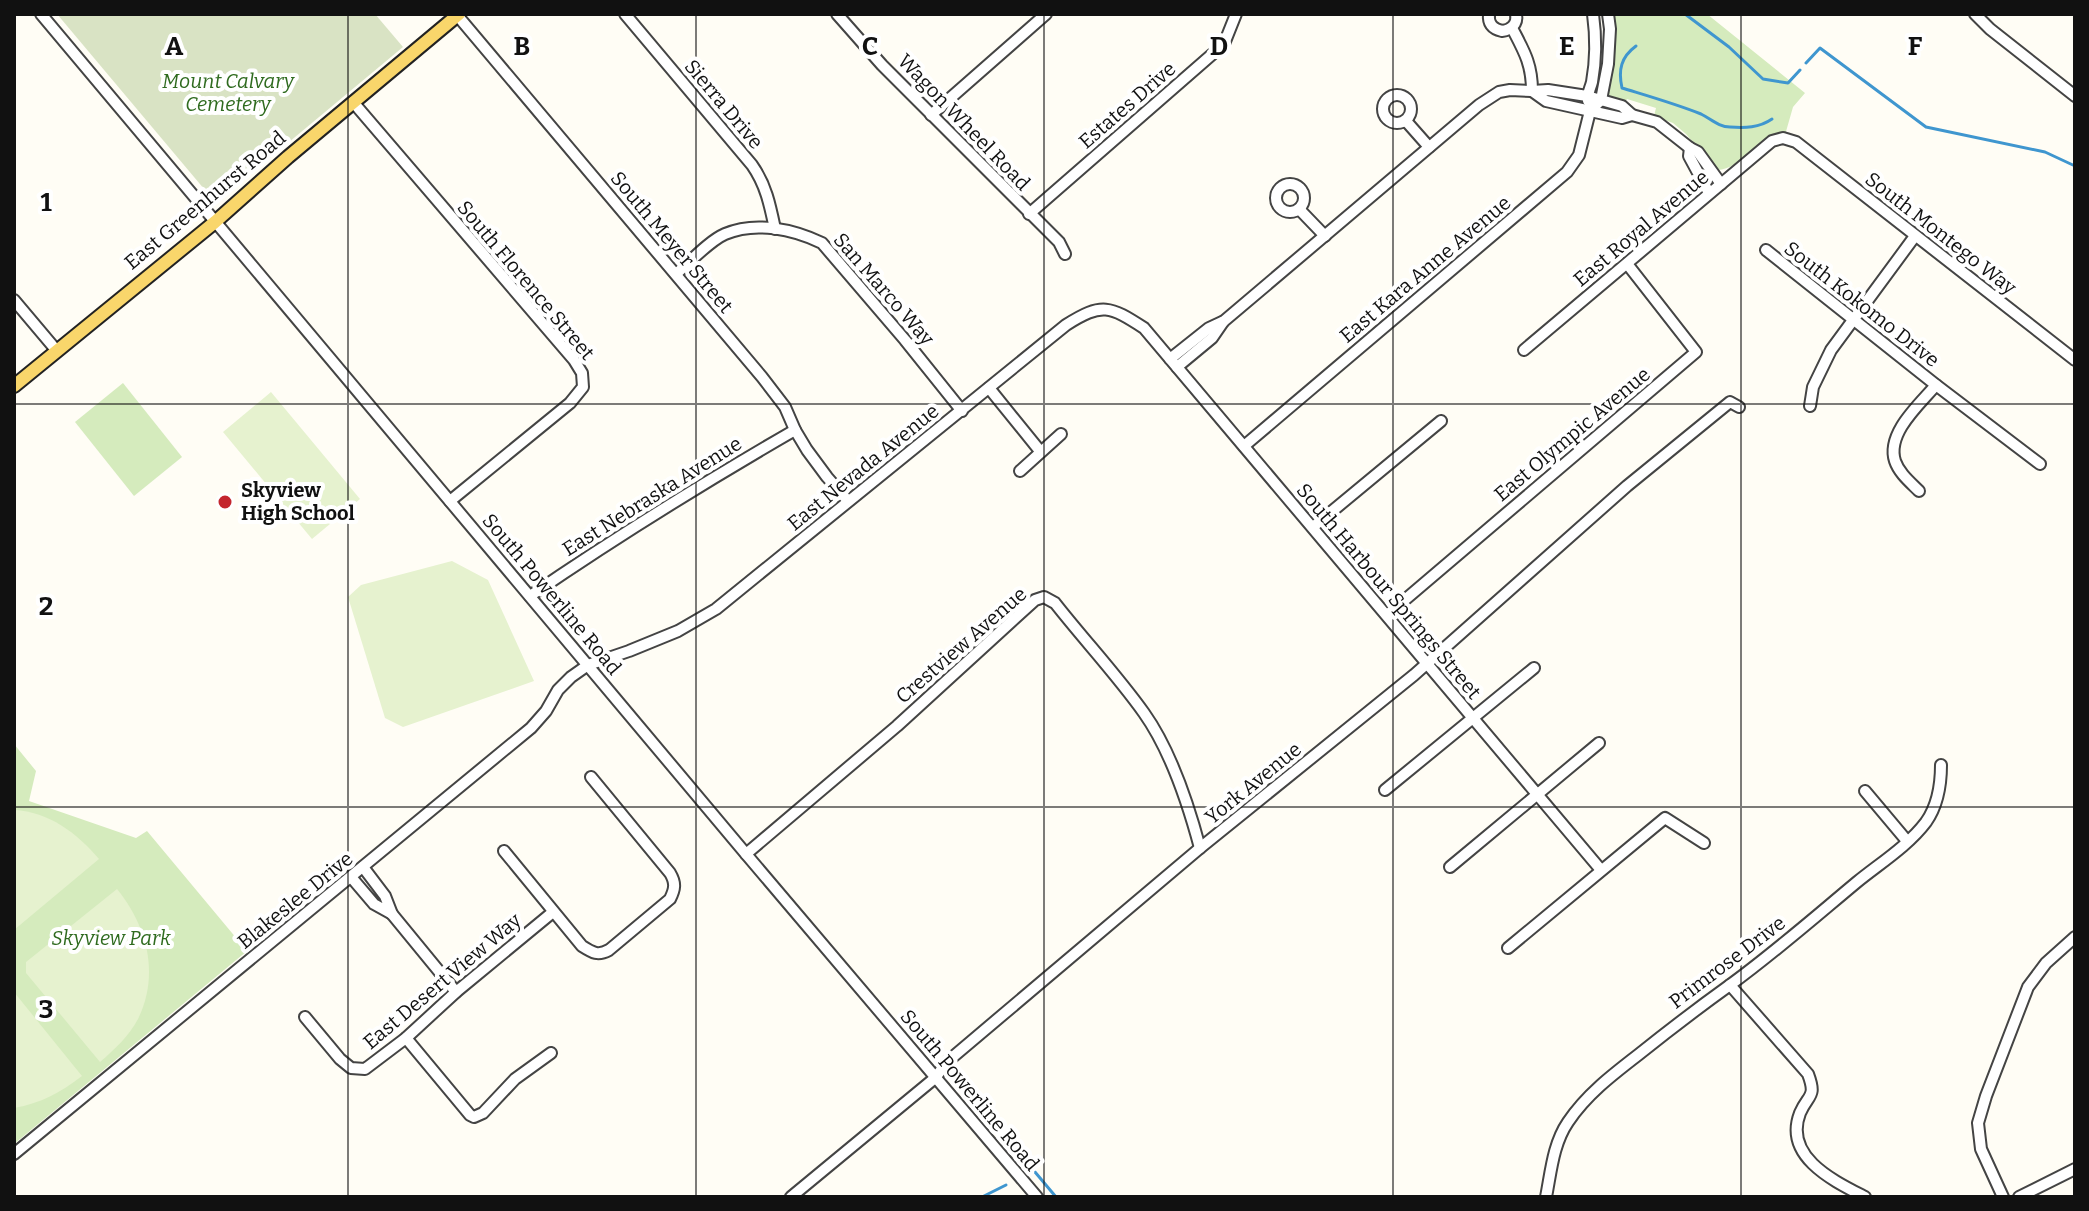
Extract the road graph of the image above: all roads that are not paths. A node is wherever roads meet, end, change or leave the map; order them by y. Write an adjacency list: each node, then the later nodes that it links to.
1 (41, 14): 29 (street, South Powerline Road)
2 (625, 14): 30 (street, Sierra Drive)
3 (837, 14): 19 (street, Wagon Wheel Road)
4 (1046, 14): 19 (street)
5 (1236, 14): 28 (street, Estates Drive)
6 (1489, 14): 12 (street)
7 (1516, 14): 12 (street)
8 (1593, 14): 14 (street)
9 (1608, 14): 16 (street)
10 (1975, 14): 15 (street)
11 (458, 15): 17 (main road, East Greenhurst Road); 36 (street, South Meyer Street)
12 (1512, 28): 13 (street)
13 (1532, 91): 14 (street); 18 (street); 23 (street)
14 (1587, 96): 16 (street); 18 (street)
15 (2075, 96)
16 (1601, 100): 18 (street); 20 (street)
17 (353, 102): 29 (main road, East Greenhurst Road); 58 (street, South Florence Street)
18 (1590, 111): 20 (street); 53 (street, East Kara Anne Avenue)
19 (931, 115): 28 (street, Wagon Wheel Road)
20 (1632, 115): 24 (street)
21 (1406, 121): 23 (street)
22 (1783, 138): 25 (street, East Royal Avenue); 32 (street, South Montego Way)
23 (1429, 147): 31 (street)
24 (1690, 148): 25 (street); 26 (street)
25 (1721, 184): 26 (street, East Royal Avenue)
26 (1709, 193): 35 (street, East Royal Avenue)
27 (1299, 209): 31 (street)
28 (1029, 214): 34 (street, Wagon Wheel Road)
29 (215, 222): 41 (main road, East Greenhurst Road); 58 (street, South Powerline Road)
30 (775, 229): 36 (street, San Marco Way); 49 (street, San Marco Way)
31 (1325, 236): 43 (street)
32 (1915, 236): 38 (street); 42 (street, South Montego Way)
33 (1766, 250): 38 (street, South Kokomo Drive)
34 (1065, 254)
35 (1628, 265): 40 (street, East Royal Avenue); 62 (street, East Olympic Avenue)
36 (676, 274): 51 (street, South Meyer Street)
37 (14, 300): 41 (street)
38 (1853, 320): 44 (street, South Kokomo Drive); 47 (street)
39 (1149, 334): 43 (street, South Harbour Springs Street); 46 (street, East Nevada Avenue)
40 (1524, 350)
41 (57, 351): 45 (main road, East Greenhurst Road)
42 (2075, 360)
43 (1174, 363): 53 (street, South Harbour Springs Street)
44 (1936, 385): 55 (street, South Kokomo Drive); 57 (street, South Kokomo Drive)
45 (14, 386)
46 (989, 388): 49 (street, East Nevada Avenue); 54 (street)
47 (1810, 406)
48 (1739, 407): 63 (street, York Avenue)
49 (962, 411): 59 (street, East Nevada Avenue)
50 (1441, 421): 60 (street)
51 (795, 430): 59 (street, South Meyer Street); 61 (street, East Nebraska Avenue)
52 (1061, 434): 54 (street)
53 (1244, 446): 60 (street, South Harbour Springs Street)
54 (1040, 451): 56 (street)
55 (2040, 464)
56 (1020, 471)
57 (1919, 491)
58 (450, 501): 61 (street, South Powerline Road)
59 (848, 501): 64 (street, East Nevada Avenue)
60 (1313, 527): 62 (street, South Harbour Springs Street)
61 (530, 596): 64 (street, South Powerline Road)
62 (1387, 615): 63 (street, South Harbour Springs Street)
63 (1428, 664): 66 (street, South Harbour Springs Street); 75 (street, York Avenue)
64 (588, 665): 77 (street, South Powerline Road); 78 (street, Blakeslee Drive)
65 (1534, 668): 66 (street)
66 (1473, 718): 70 (street); 72 (street, South Harbour Springs Street)
67 (1599, 743): 72 (street)
68 (1941, 765): 73 (street, Primrose Drive)
69 (591, 777): 82 (street)
70 (1385, 790)
71 (1865, 791): 73 (street)
72 (1537, 794): 79 (street); 80 (street, South Harbour Springs Street)
73 (1907, 841): 86 (street, Primrose Drive)
74 (1704, 843): 80 (street)
75 (1200, 848): 77 (street, Crestview Avenue); 91 (street, York Avenue)
76 (504, 851): 82 (street)
77 (746, 854): 91 (street, South Powerline Road)
78 (363, 867): 81 (street, Blakeslee Drive); 83 (street)
79 (1450, 867)
80 (1601, 870): 85 (street)
81 (351, 877): 83 (street); 92 (street, Blakeslee Drive)
82 (553, 912): 87 (street, East Desert View Way)
83 (392, 914): 87 (street)
84 (2075, 937): 98 (street)
85 (1508, 948)
86 (1730, 985): 96 (street, Primrose Drive); 97 (street)
87 (456, 992): 89 (street, East Desert View Way)
88 (305, 1017): 89 (street, East Desert View Way)
89 (406, 1038): 90 (street)
90 (551, 1053)
91 (935, 1078): 94 (street, York Avenue); 95 (street, South Powerline Road)
92 (14, 1154)
93 (2075, 1169): 99 (street)
94 (791, 1197)
95 (1037, 1197)
96 (1546, 1197)
97 (1865, 1197)
98 (2003, 1197)
99 (2019, 1197)

